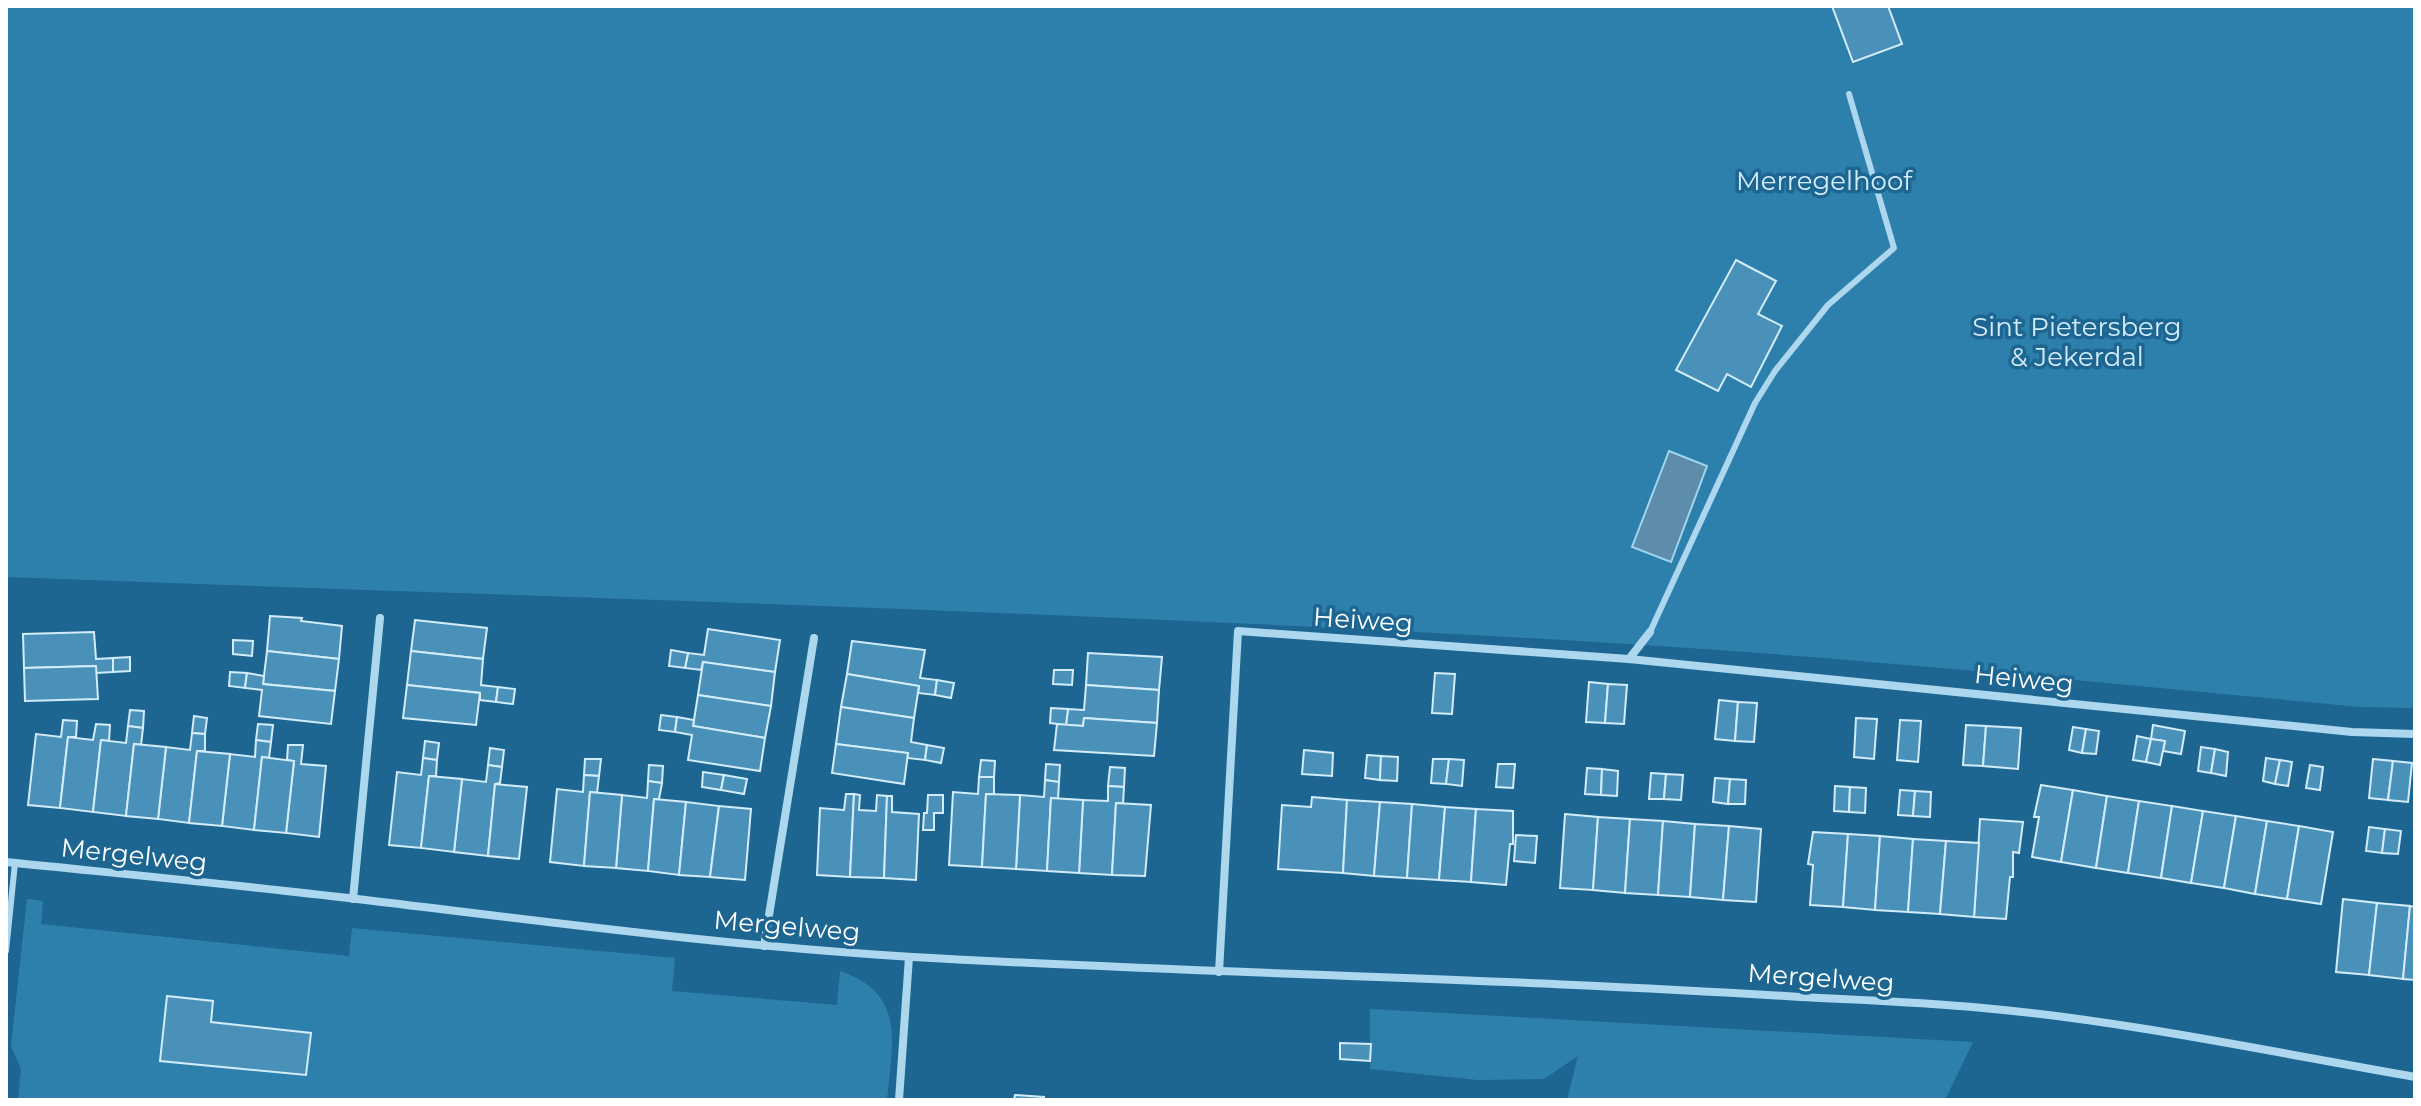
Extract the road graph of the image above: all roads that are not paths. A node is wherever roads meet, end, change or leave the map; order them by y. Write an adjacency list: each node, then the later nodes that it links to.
1 (1849, 94): 3 (lane)
2 (380, 618): 8 (street)
3 (1650, 632): 5 (street)
4 (814, 638): 9 (street)
5 (1629, 659): 6 (street, Heiweg); 12 (street, Heiweg)
6 (2415, 734)
7 (10, 862): 8 (street, Mergelweg); 10 (lane)
8 (353, 899): 9 (street, Mergelweg)
9 (764, 946): 11 (street, Mergelweg)
10 (6, 947)
11 (909, 957): 12 (street, Mergelweg); 14 (street)
12 (1219, 972): 13 (street, Mergelweg)
13 (2415, 1077)
14 (899, 1100)

